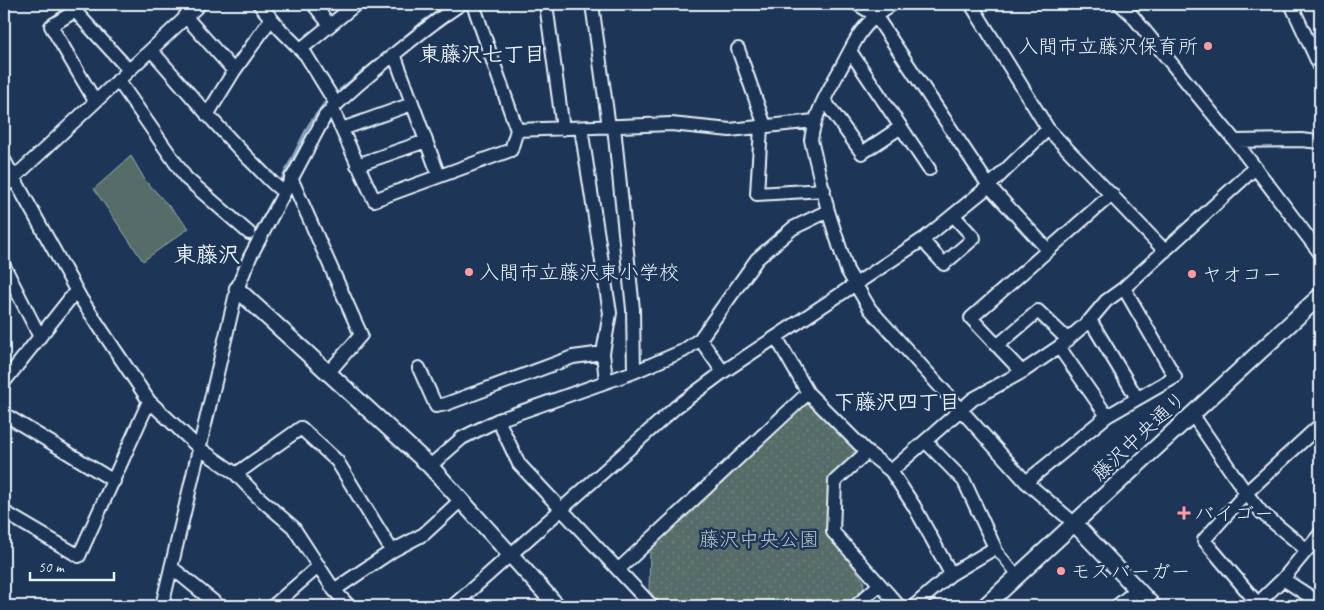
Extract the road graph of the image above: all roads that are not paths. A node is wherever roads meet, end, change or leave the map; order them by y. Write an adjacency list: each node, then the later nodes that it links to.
1 (259, 4): 15 (street)
2 (313, 4): 16 (street)
3 (356, 4): 16 (street)
4 (461, 4): 21 (street)
5 (473, 4): 39 (street)
6 (546, 4): 37 (street)
7 (592, 4): 33 (street)
8 (857, 4): 14 (street)
9 (892, 4): 14 (street)
10 (971, 4): 38 (street)
11 (1120, 4): 40 (street)
12 (1291, 4): 22 (street)
13 (190, 9): 19 (street); 24 (street)
14 (875, 15): 20 (street); 50 (street)
15 (272, 19): 17 (street); 24 (street)
16 (330, 25): 17 (street)
17 (301, 49): 29 (street)
18 (738, 49): 32 (street)
19 (151, 50): 23 (street); 30 (street)
20 (850, 51): 26 (street); 34 (street)
21 (394, 54): 28 (street); 29 (street)
22 (1320, 68)
23 (130, 70): 25 (street); 27 (street)
24 (234, 71): 30 (street)
25 (118, 80): 27 (street); 56 (street)
26 (824, 100): 31 (street); 34 (street)
27 (95, 102): 49 (street)
28 (412, 104): 36 (street); 41 (street)
29 (334, 106): 36 (street); 48 (street)
30 (207, 115): 52 (street)
31 (814, 121): 32 (street); 51 (street)
32 (763, 126): 33 (street); 51 (street)
33 (612, 127): 35 (street); 75 (street)
34 (901, 127): 46 (street)
35 (581, 128): 37 (street); 73 (street)
36 (342, 129): 44 (street)
37 (563, 129): 39 (street)
38 (1048, 129): 50 (street); 53 (street)
39 (517, 130): 47 (street)
40 (1235, 140): 42 (street); 45 (street)
41 (426, 141): 44 (street); 47 (street)
42 (1320, 142)
43 (4, 160): 49 (street)
44 (357, 165): 47 (street)
45 (1255, 168): 59 (street); 60 (street)
46 (929, 169)
47 (439, 176)
48 (291, 178): 52 (street); 78 (street)
49 (8, 182): 65 (street)
50 (989, 186): 55 (street); 58 (street)
51 (824, 190): 54 (street)
52 (284, 192): 64 (street)
53 (1112, 194): 58 (street); 59 (street)
54 (828, 211): 62 (street); 70 (street)
55 (953, 215): 57 (street); 57 (street)
56 (249, 233)
57 (922, 240): 62 (street)
58 (1048, 250): 72 (street)
59 (1165, 251): 63 (street)
60 (1320, 253)
61 (4, 266): 68 (street)
62 (854, 284): 69 (street); 84 (street)
63 (1124, 288): 67 (street); 82 (street)
64 (236, 289): 78 (street); 91 (street)
65 (76, 291): 68 (street); 83 (street)
66 (1320, 296): 86 (street, 藤沢中央通り)
67 (1090, 320): 71 (street); 82 (street)
68 (40, 337): 80 (street)
69 (776, 337): 76 (street); 81 (street)
70 (700, 339): 75 (street); 76 (street)
71 (1064, 343): 72 (street); 77 (street); 87 (street)
72 (997, 346): 77 (street)
73 (603, 353): 74 (street); 79 (street)
74 (419, 368)
75 (634, 372): 79 (street)
76 (723, 372): 100 (street)
77 (1022, 372): 84 (street)
78 (328, 373): 93 (street)
79 (606, 381): 88 (street)
80 (4, 382)
81 (808, 393): 92 (street); 110 (street)
82 (1137, 398): 87 (street)
83 (150, 401): 91 (street); 96 (street)
84 (961, 409): 90 (street); 97 (street)
85 (4, 414): 96 (street)
86 (1192, 414): 98 (street); 102 (street, 藤沢中央通り)
87 (1107, 416): 97 (street)
88 (498, 420): 93 (street); 100 (street)
89 (1320, 425): 98 (street)
90 (925, 441): 94 (street); 104 (street)
91 (199, 448): 95 (street); 109 (street)
92 (867, 452): 94 (street); 114 (street)
93 (430, 466): 99 (street)
94 (890, 471): 111 (street)
95 (236, 474): 106 (street); 108 (street)
96 (114, 480): 101 (street)
97 (1026, 482): 102 (street)
98 (1246, 493): 105 (street); 118 (street)
99 (461, 500): 106 (street); 107 (street)
100 (562, 509): 107 (street); 110 (street)
101 (4, 512)
102 (1074, 523): 112 (street, 藤沢中央通り); 115 (street)
103 (1320, 534): 105 (street)
104 (995, 548): 111 (street); 112 (street)
105 (1307, 550): 113 (street)
106 (392, 551): 116 (street)
107 (511, 554): 123 (street); 124 (street)
108 (318, 566): 116 (street); 121 (street)
109 (171, 567): 119 (street); 120 (street)
110 (619, 569): 125 (street)
111 (951, 574): 128 (street)
112 (1018, 576): 129 (street, 藤沢中央通り)
113 (1283, 579): 117 (street); 118 (street)
114 (879, 585): 126 (street); 127 (street)
115 (1138, 589): 130 (street); 131 (street)
116 (334, 590): 122 (street)
117 (1320, 603)
118 (1256, 605)
119 (162, 606)
120 (219, 606)
121 (273, 606)
122 (349, 606)
123 (453, 606)
124 (557, 606)
125 (652, 606)
126 (856, 606)
127 (899, 606)
128 (914, 606)
129 (985, 606)
130 (1117, 606)
131 (1153, 606)

